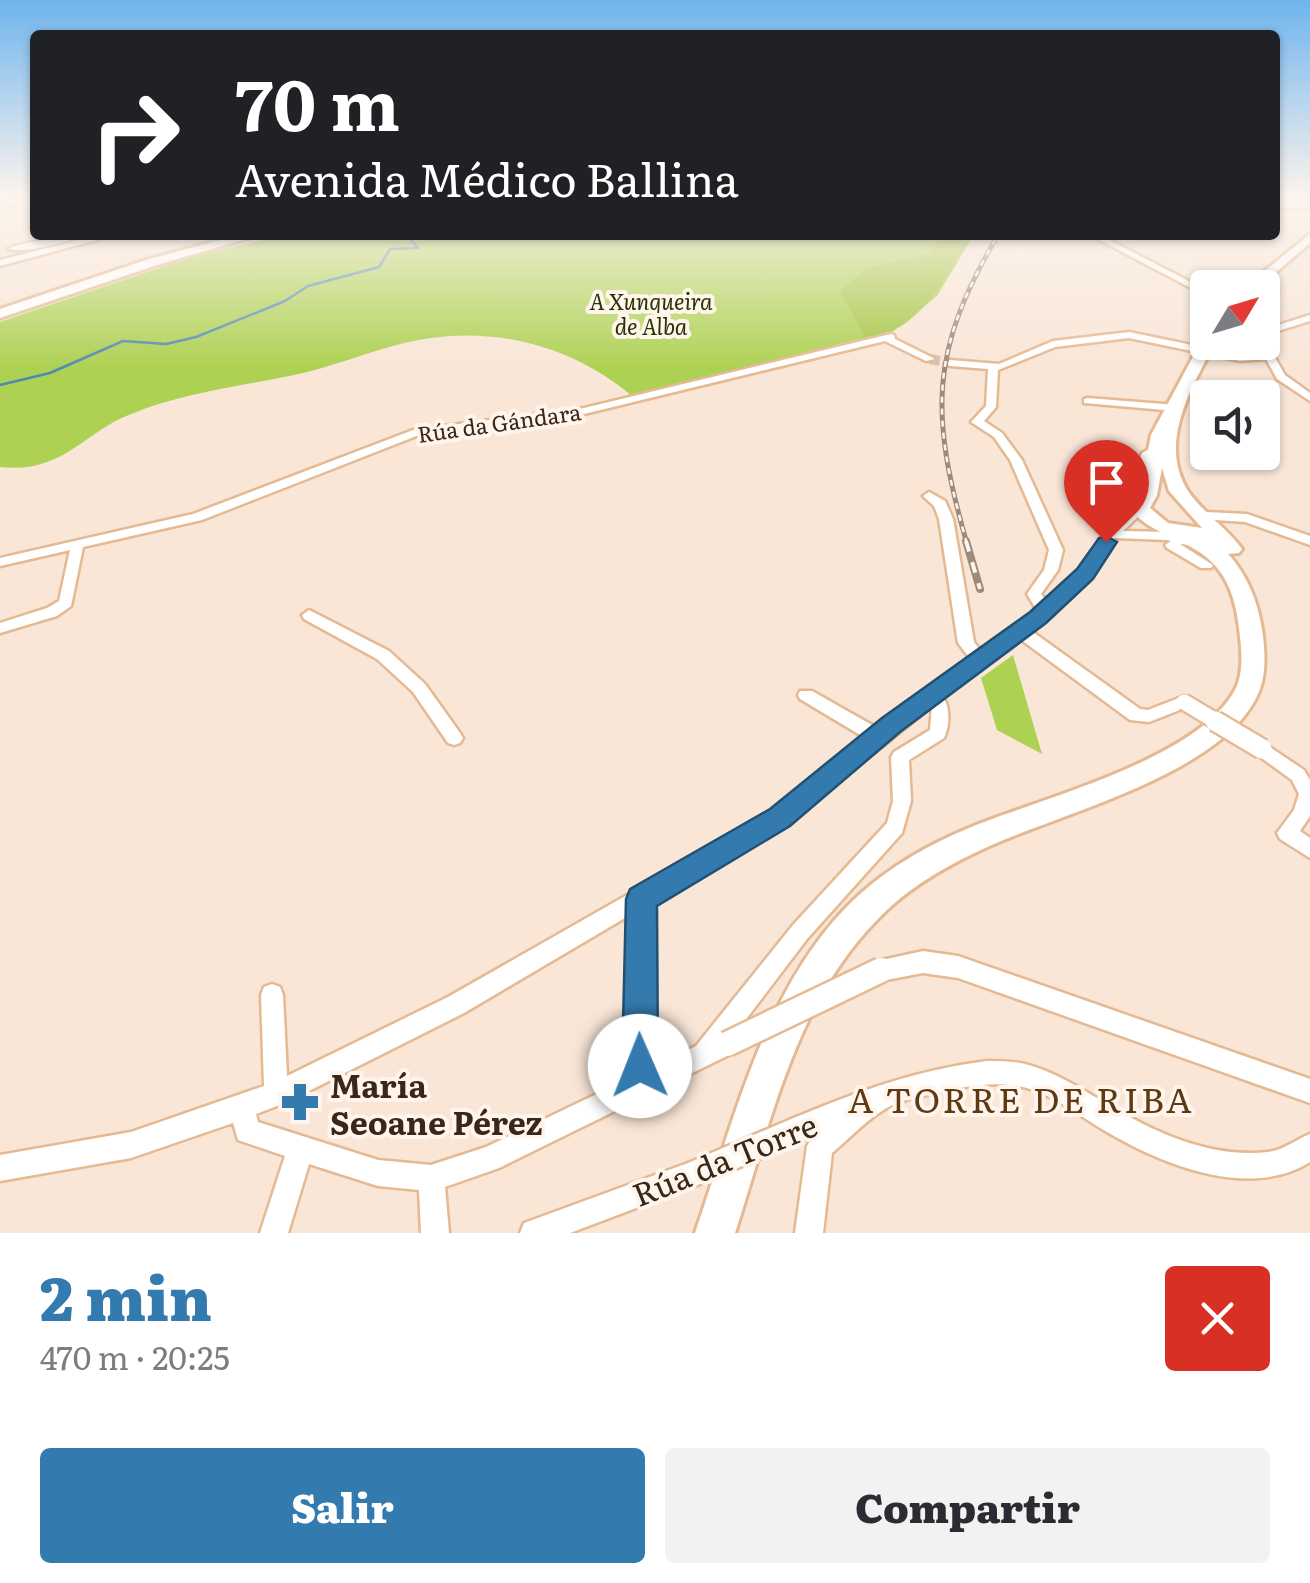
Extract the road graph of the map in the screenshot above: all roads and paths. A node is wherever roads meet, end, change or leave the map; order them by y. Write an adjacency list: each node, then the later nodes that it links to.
1 (168, 255): 5 (highway)
2 (177, 255): 5 (highway)
3 (1131, 255): 4 (street)
4 (1190, 286)
5 (0, 311)
6 (1310, 318): 7 (street)
7 (1280, 327)
8 (1190, 344): 13 (street)
9 (930, 359): 24 (street, Rúa da Gándara)
10 (1200, 360): 16 (highway)
11 (1269, 360): 14 (street)
12 (950, 363): 13 (street)
13 (992, 366): 28 (street)
14 (1308, 395)
15 (1088, 401): 16 (street)
16 (1175, 411): 17 (highway); 20 (highway)
17 (1155, 450): 19 (highway); 22 (street)
18 (929, 496): 32 (street)
19 (1142, 505): 20 (highway); 21 (highway); 22 (street)
20 (1202, 514): 21 (highway); 23 (street); 33 (highway)
21 (1173, 531): 22 (street); 27 (highway)
22 (1113, 536): 26 (street); 27 (street); 28 (street)
23 (1310, 541)
24 (77, 548): 25 (street, Rúa da Gándara); 30 (street)
25 (0, 562)
26 (1206, 565)
27 (1231, 568): 33 (highway)
28 (1045, 611): 31 (street)
29 (310, 615): 37 (street)
30 (0, 628)
31 (1016, 634): 32 (street, bridge); 38 (street, bridge)
32 (974, 662): 35 (street)
33 (1247, 692): 54 (highway)
34 (806, 695): 36 (street)
35 (932, 695): 36 (street); 41 (street)
36 (878, 737): 39 (street)
37 (454, 738)
38 (1310, 849)
39 (642, 899): 42 (street); 44 (street)
40 (272, 994): 44 (street)
41 (716, 1049): 42 (street); 43 (street, bridge)
42 (640, 1087): 50 (street)
43 (1310, 1091)
44 (276, 1094): 46 (street)
45 (878, 1098): 48 (street, Rúa da Torre); 53 (street, Rúa da Torre, bridge); 55 (street)
46 (243, 1108): 47 (street); 49 (street)
47 (301, 1147): 50 (street); 51 (street)
48 (1310, 1147)
49 (0, 1168)
50 (431, 1178): 52 (street)
51 (274, 1233)
52 (435, 1233)
53 (534, 1233)
54 (714, 1233)
55 (809, 1233)

